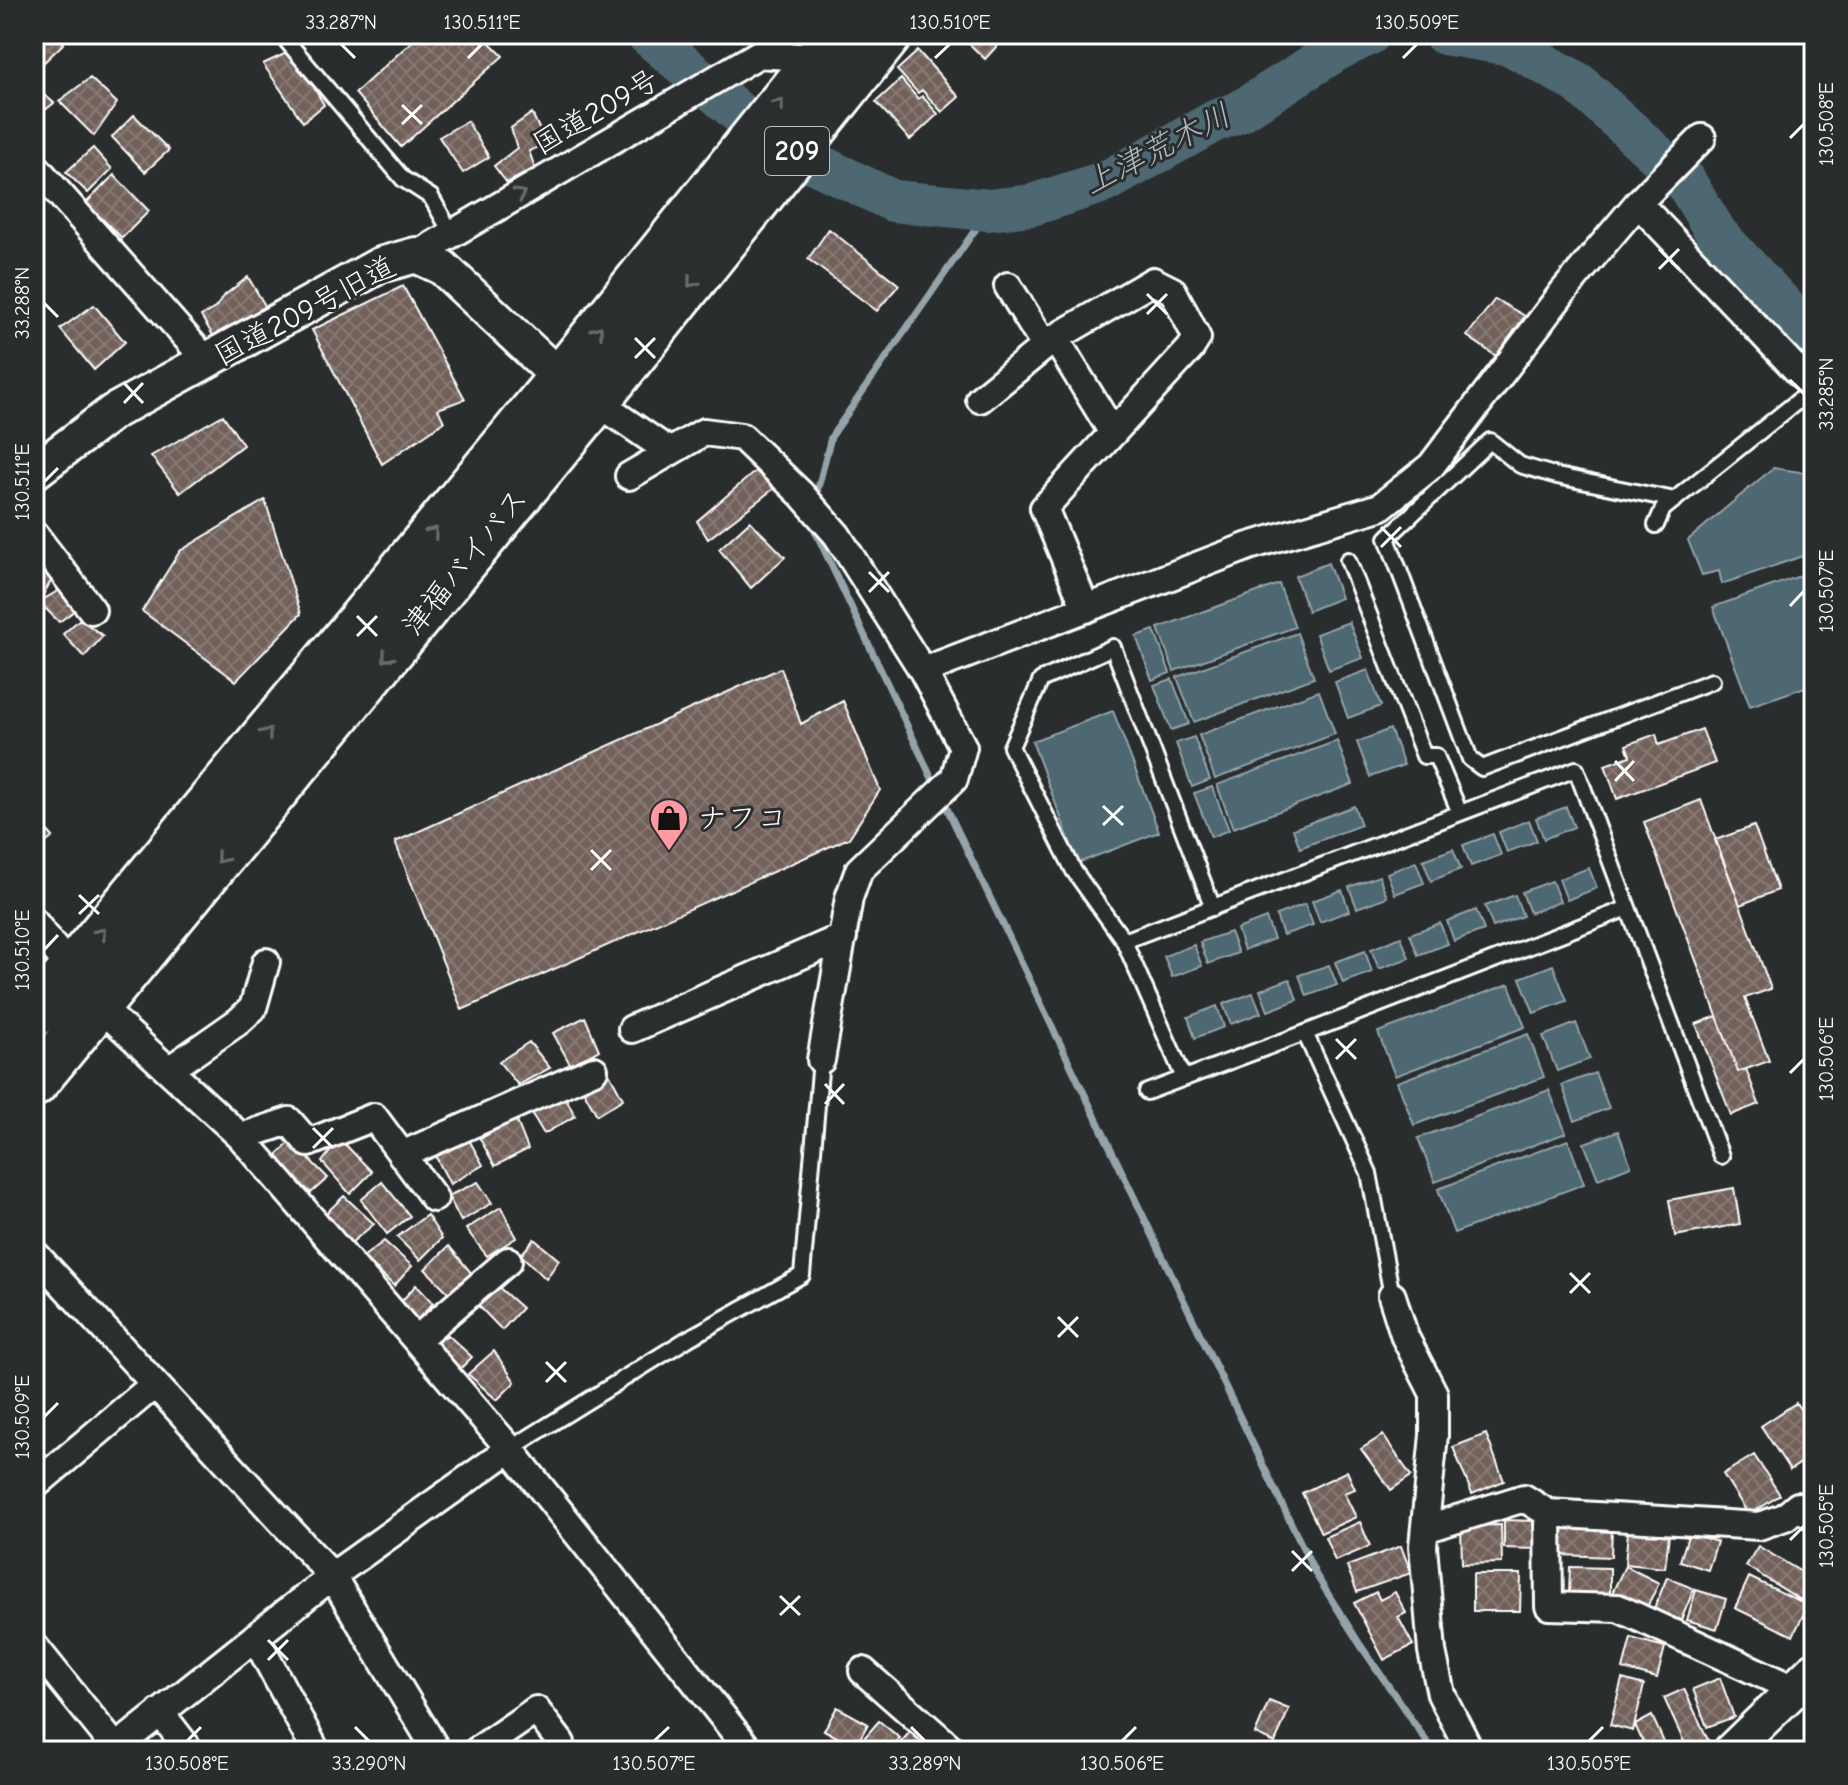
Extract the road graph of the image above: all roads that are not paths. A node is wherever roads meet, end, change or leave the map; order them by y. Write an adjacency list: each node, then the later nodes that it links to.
1 (281, 34): 7 (lane)
2 (890, 34): 15 (highway, 津福バイパス / 209, one-way to 15)
3 (826, 46): 7 (street, 国道209号 / 209, one-way to 3); 12 (highway, 津福バイパス / 209, one-way to 3)
4 (1702, 138): 6 (street)
5 (34, 165): 11 (street)
6 (1638, 203): 13 (street); 24 (street)
7 (452, 234): 8 (street, 国道209号 / 209)
8 (416, 255): 11 (street, 国道209号旧道 / 209); 12 (street, 国道209号旧道)
9 (1008, 286): 10 (street)
10 (1050, 342): 14 (street); 16 (street); 16 (street)
11 (207, 361): 18 (street, 国道209号旧道 / 209)
12 (560, 378): 15 (street); 35 (highway, 津福バイパス / 209, one-way to 12)
13 (1814, 388): 20 (lane)
14 (980, 399)
15 (597, 401): 17 (street); 36 (highway, 津福バイパス / 209, one-way to 36)
16 (1113, 433): 24 (street)
17 (670, 452): 19 (street); 26 (street)
18 (34, 472)
19 (629, 476)
20 (1675, 500): 21 (lane); 27 (lane)
21 (1656, 525)
22 (34, 534): 25 (street)
23 (1348, 560): 28 (lane)
24 (1086, 609): 26 (street)
25 (92, 610)
26 (923, 671): 32 (street)
27 (1712, 681)
28 (1460, 813): 29 (lane); 30 (lane)
29 (1213, 908): 33 (lane); 33 (lane)
30 (1628, 908): 39 (lane); 48 (lane)
31 (34, 922): 35 (street)
32 (843, 937): 38 (street); 40 (street)
33 (1124, 941): 43 (lane)
34 (266, 962): 41 (street)
35 (70, 970): 36 (street); 37 (highway, 津福バイパス / 209)
36 (99, 1006): 41 (street); 44 (highway, 津福バイパス / 209)
37 (34, 1015)
38 (632, 1029)
39 (1305, 1033): 43 (lane); 52 (lane)
40 (821, 1060): 55 (lane)
41 (169, 1070): 46 (street)
42 (594, 1070): 47 (street)
43 (1184, 1078): 45 (lane)
44 (34, 1084)
45 (1147, 1092)
46 (241, 1137): 47 (street); 53 (street)
47 (402, 1155): 49 (street)
48 (1721, 1156)
49 (434, 1198)
50 (34, 1253): 54 (street)
51 (508, 1261): 53 (street)
52 (1392, 1296): 59 (street)
53 (416, 1340): 55 (street)
54 (155, 1384): 56 (street); 60 (street)
55 (510, 1449): 60 (street); 72 (street)
56 (34, 1486)
57 (1548, 1513): 58 (street); 59 (street); 64 (street)
58 (1814, 1517)
59 (1425, 1529): 74 (street)
60 (332, 1576): 61 (street); 70 (street)
61 (255, 1637): 65 (street); 69 (street)
62 (34, 1646): 67 (street)
63 (863, 1671): 73 (street)
64 (1804, 1679): 75 (street)
65 (160, 1712): 67 (street); 68 (street)
66 (561, 1743): 71 (street)
67 (114, 1749)
68 (190, 1751)
69 (316, 1751)
70 (437, 1751)
71 (477, 1751)
72 (750, 1751)
73 (954, 1751)
74 (1470, 1751)
75 (1731, 1751)

